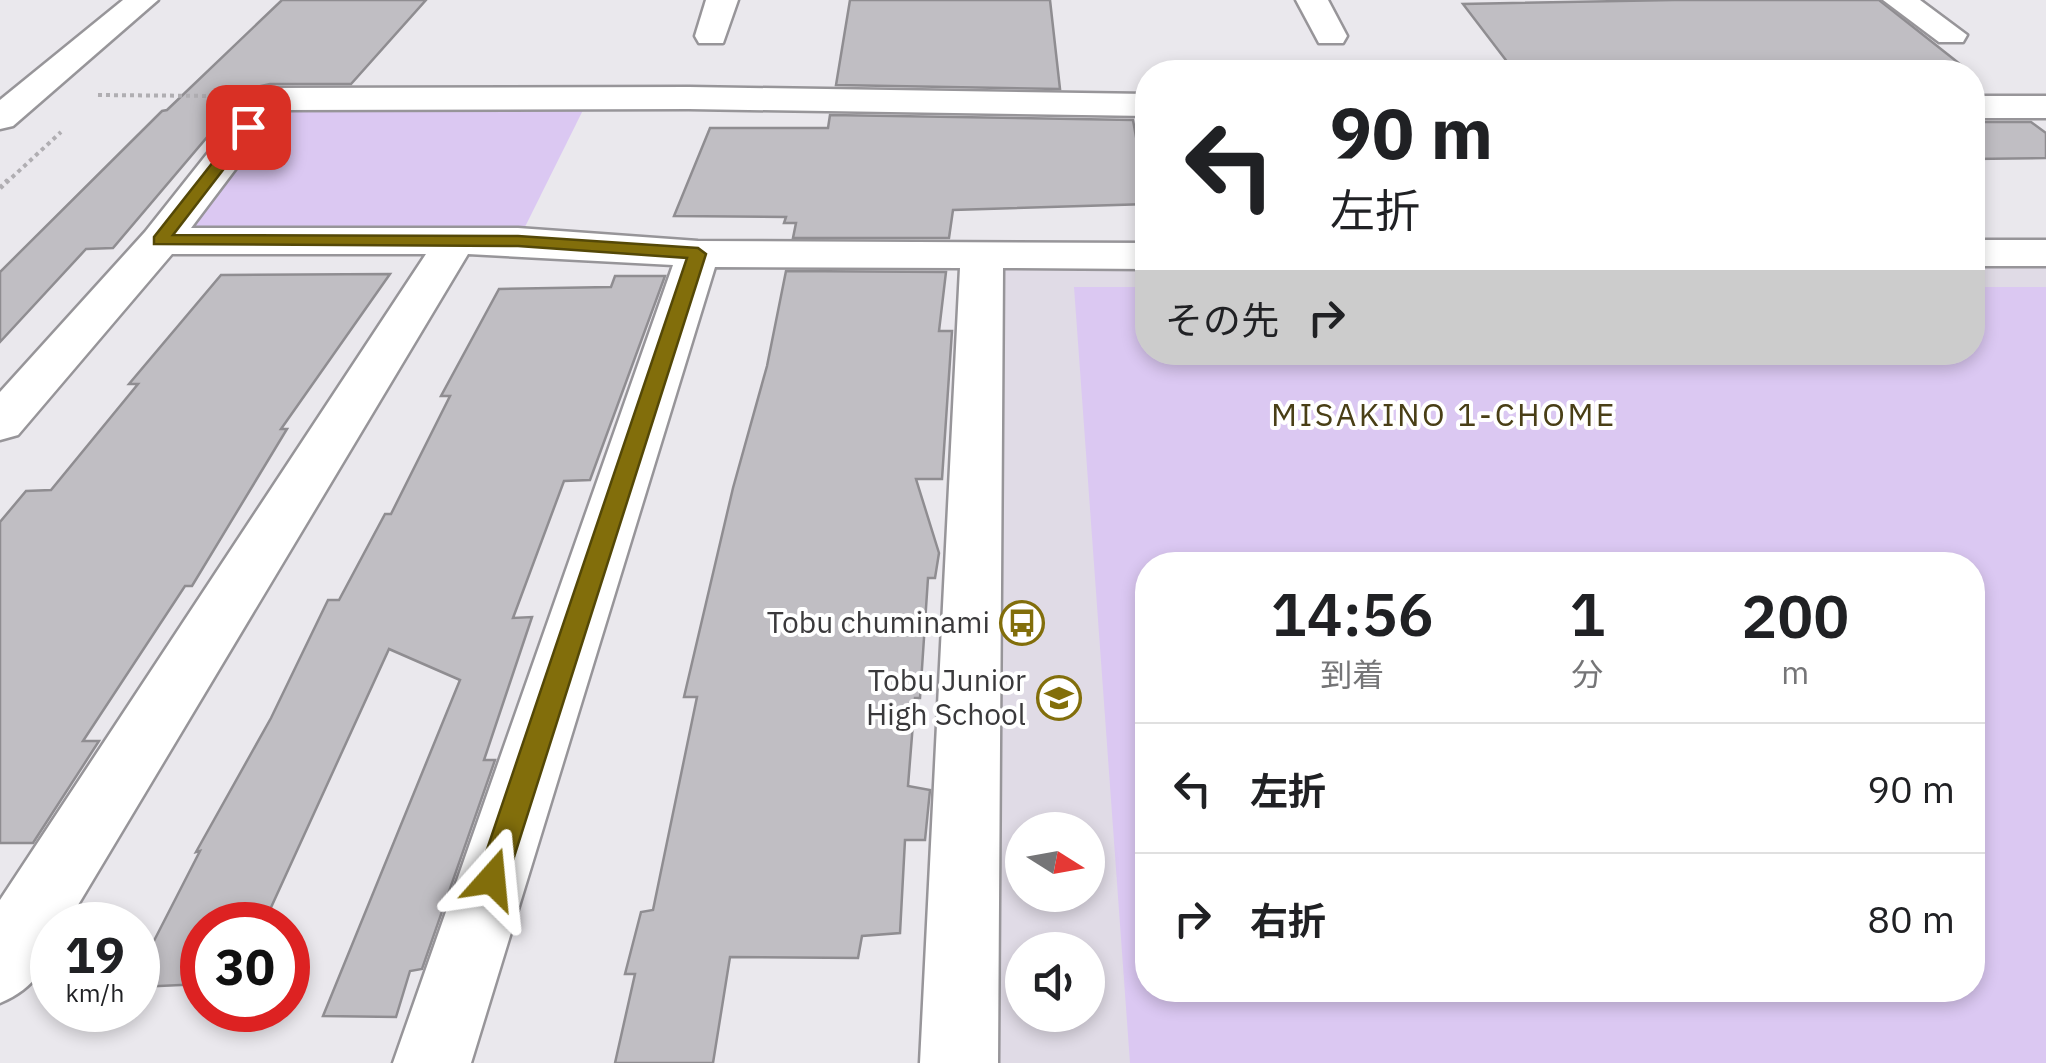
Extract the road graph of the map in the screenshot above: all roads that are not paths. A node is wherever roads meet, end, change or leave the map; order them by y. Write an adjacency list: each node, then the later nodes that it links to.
1 (142, 0): 11 (street)
2 (722, 0): 6 (street)
3 (1312, 0): 7 (street)
4 (1899, 0): 5 (street)
5 (1951, 35)
6 (711, 36)
7 (1331, 36)
8 (1135, 105): 12 (street)
9 (1985, 108): 10 (street)
10 (2043, 110)
11 (0, 118)
12 (160, 240): 13 (street); 19 (street)
13 (455, 242): 16 (street); 20 (street)
14 (1985, 253): 15 (street)
15 (2046, 253)
16 (698, 254): 18 (street); 21 (street)
17 (1135, 256): 18 (street)
18 (982, 257): 22 (street)
19 (0, 423)
20 (0, 966)
21 (432, 1063)
22 (960, 1063)

